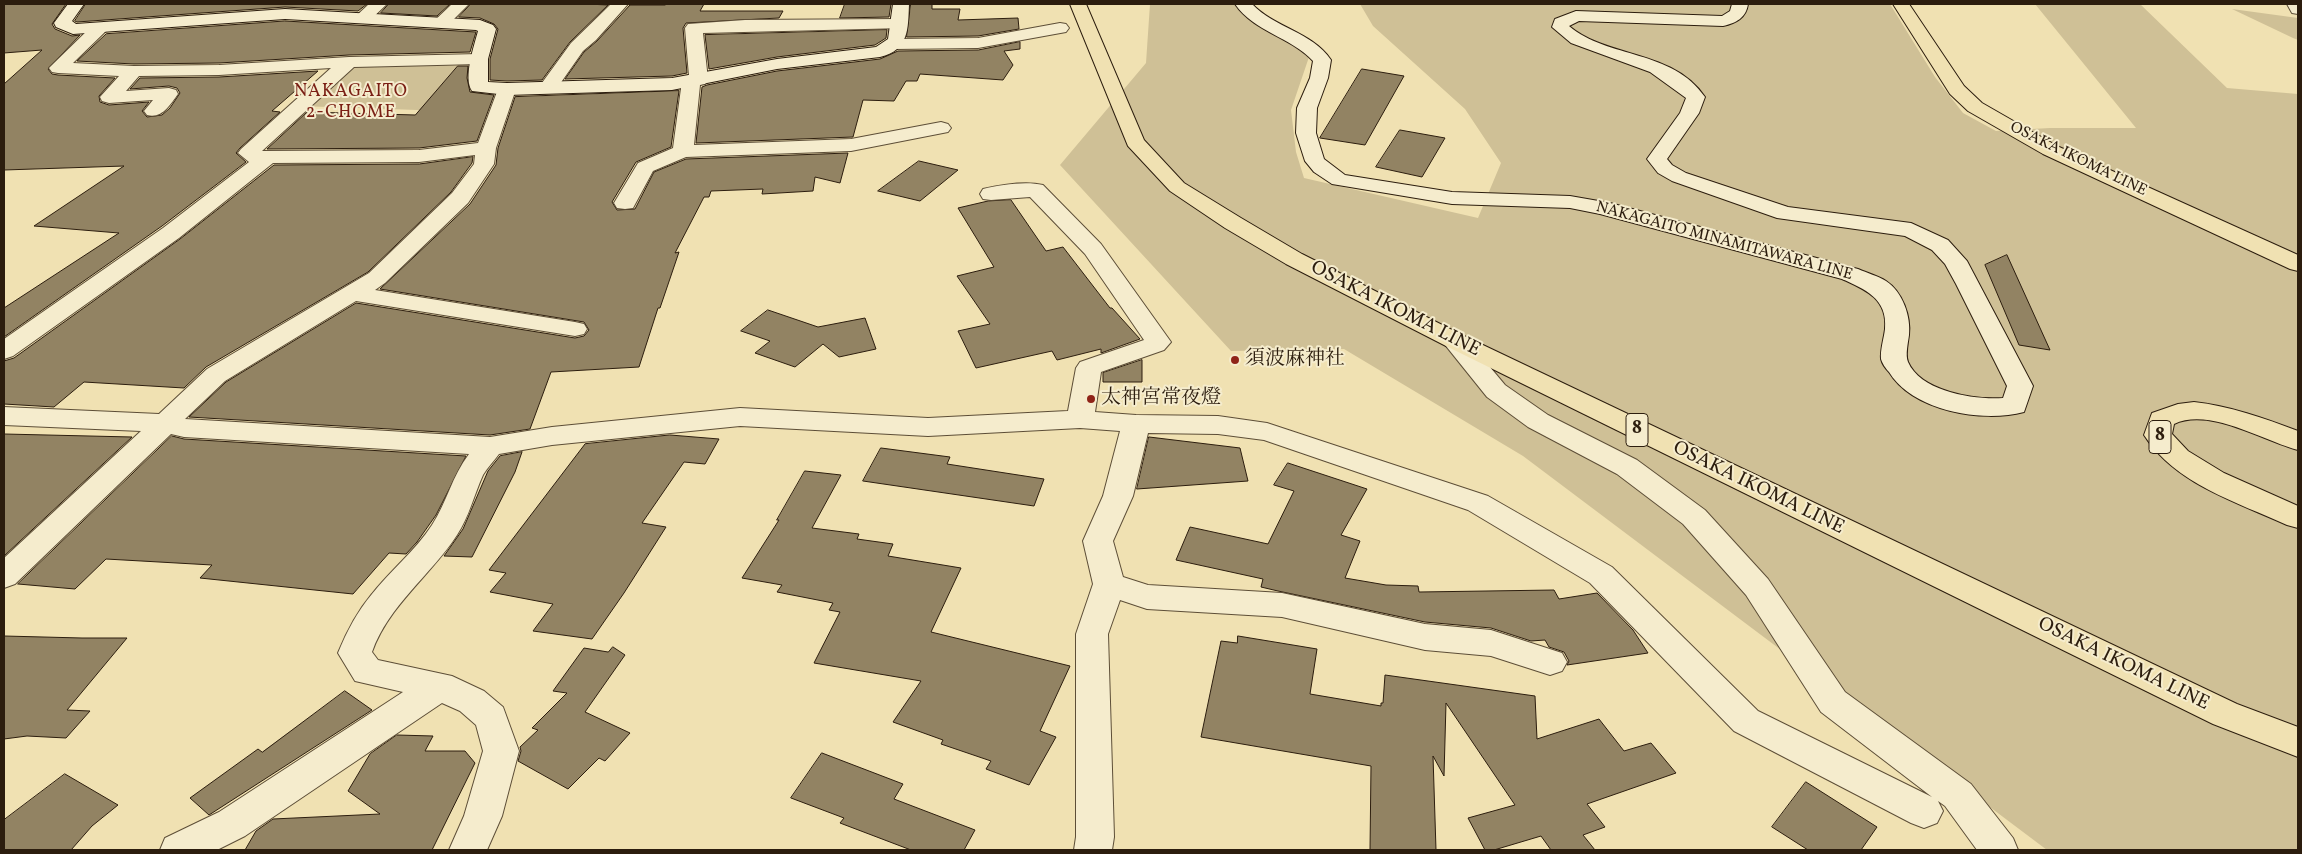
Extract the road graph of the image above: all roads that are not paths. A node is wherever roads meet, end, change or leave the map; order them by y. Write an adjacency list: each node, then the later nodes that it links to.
1 (76, 4): 15 (street)
2 (379, 4): 12 (street)
3 (462, 4): 13 (street)
4 (620, 4): 22 (street)
5 (902, 4): 14 (street)
6 (1078, 4): 34 (main road, OSAKA IKOMA LINE / 8)
7 (1243, 4): 8 (street, NAKAGAITO MINAMITAWARA LINE)
8 (1740, 4)
9 (1901, 4): 31 (main road, OSAKA IKOMA LINE)
10 (2294, 4): 11 (street)
11 (2298, 9)
12 (363, 17): 13 (street); 15 (street)
13 (441, 22): 18 (street)
14 (899, 24): 17 (street); 21 (street)
15 (100, 28): 20 (street)
16 (1060, 28): 17 (street)
17 (894, 44): 21 (street)
18 (478, 59): 19 (street); 23 (street)
19 (350, 62): 20 (street); 28 (street)
20 (134, 71): 24 (street)
21 (695, 80): 22 (street); 27 (street)
22 (548, 87): 23 (street)
23 (507, 89): 26 (street)
24 (154, 111)
25 (941, 128): 27 (street)
26 (486, 148): 28 (street); 32 (street)
27 (683, 151): 30 (street)
28 (268, 158): 35 (street)
29 (991, 194): 37 (street)
30 (625, 203)
31 (2298, 264)
32 (351, 293): 33 (street); 38 (street)
33 (575, 329)
34 (1456, 341): 47 (main road, OSAKA IKOMA LINE / 8); 52 (street)
35 (4, 351)
36 (4, 416): 38 (street)
37 (1080, 419): 39 (street); 41 (street)
38 (163, 424): 41 (street); 43 (street)
39 (1136, 424): 44 (street); 48 (street)
40 (2298, 441): 42 (main road, 8)
41 (490, 446): 46 (street)
42 (2298, 518)
43 (4, 576)
44 (1109, 584): 45 (street); 51 (street)
45 (1550, 662)
46 (440, 686): 49 (street); 50 (street)
47 (2298, 742)
48 (1924, 811)
49 (179, 850)
50 (468, 850)
51 (1093, 850)
52 (1998, 850)

